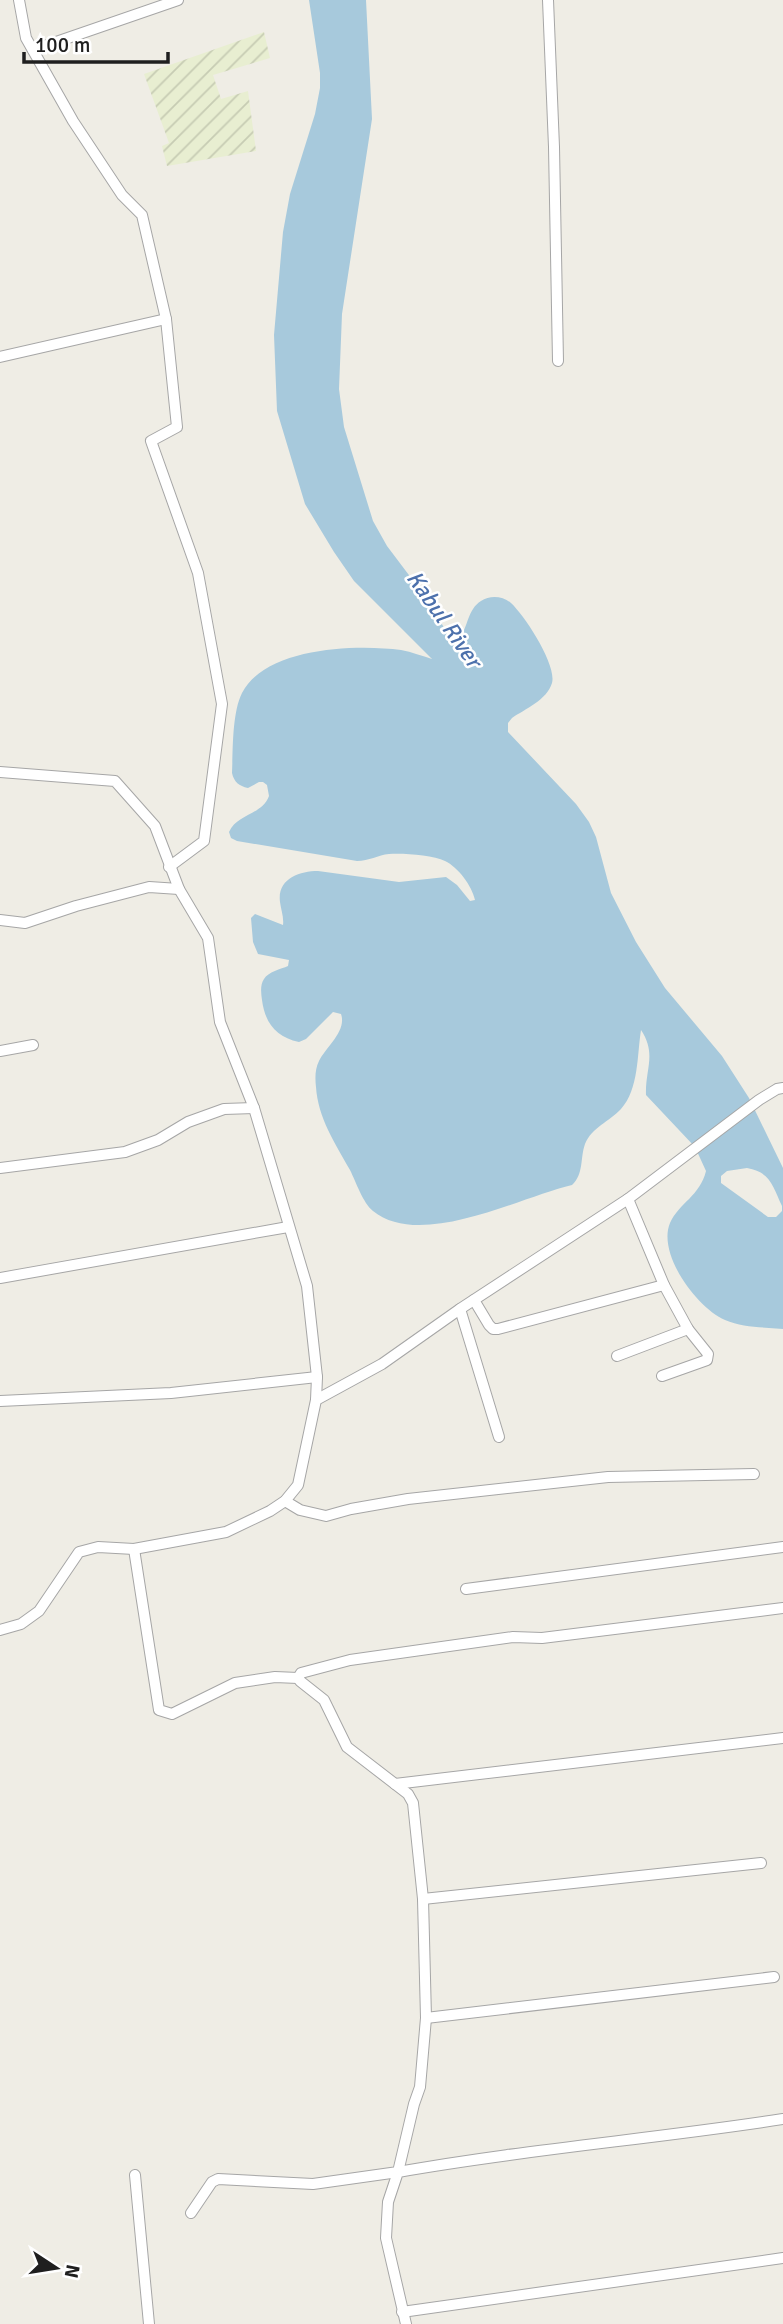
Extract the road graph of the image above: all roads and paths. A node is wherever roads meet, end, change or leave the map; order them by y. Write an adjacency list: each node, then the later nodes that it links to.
1 (19, 0): 4 (street)
2 (178, 0): 4 (street)
3 (548, 0): 7 (street)
4 (33, 50): 5 (street)
5 (166, 318): 6 (street); 9 (street)
6 (0, 357)
7 (558, 361)
8 (0, 772): 9 (street)
9 (169, 867): 10 (street)
10 (179, 889): 11 (street); 15 (street)
11 (0, 920)
12 (33, 1045): 13 (street)
13 (0, 1051)
14 (783, 1088): 17 (street)
15 (254, 1108): 16 (street); 18 (street)
16 (0, 1168)
17 (628, 1199): 20 (street); 21 (street)
18 (288, 1227): 19 (street); 26 (street)
19 (0, 1278)
20 (664, 1285): 21 (street); 23 (street)
21 (474, 1300): 22 (street)
22 (460, 1309): 27 (street); 29 (street)
23 (688, 1329): 24 (street); 25 (street)
24 (617, 1356)
25 (662, 1376)
26 (317, 1377): 27 (street); 28 (street)
27 (316, 1400): 31 (street)
28 (0, 1401)
29 (499, 1437)
30 (754, 1474): 31 (street)
31 (285, 1501): 33 (street)
32 (783, 1547): 34 (street)
33 (134, 1549): 36 (street); 37 (street)
34 (466, 1589)
35 (783, 1608): 37 (street)
36 (0, 1630)
37 (298, 1678): 39 (street)
38 (783, 1738): 39 (street)
39 (395, 1784): 41 (street)
40 (761, 1863): 41 (street)
41 (423, 1899): 43 (street)
42 (774, 1977): 43 (street)
43 (426, 2018): 45 (street)
44 (783, 2119): 45 (street)
45 (398, 2172): 47 (street); 49 (street)
46 (135, 2175): 50 (street)
47 (191, 2213)
48 (783, 2258): 49 (street)
49 (402, 2312): 51 (street)
50 (149, 2324)
51 (406, 2324)

